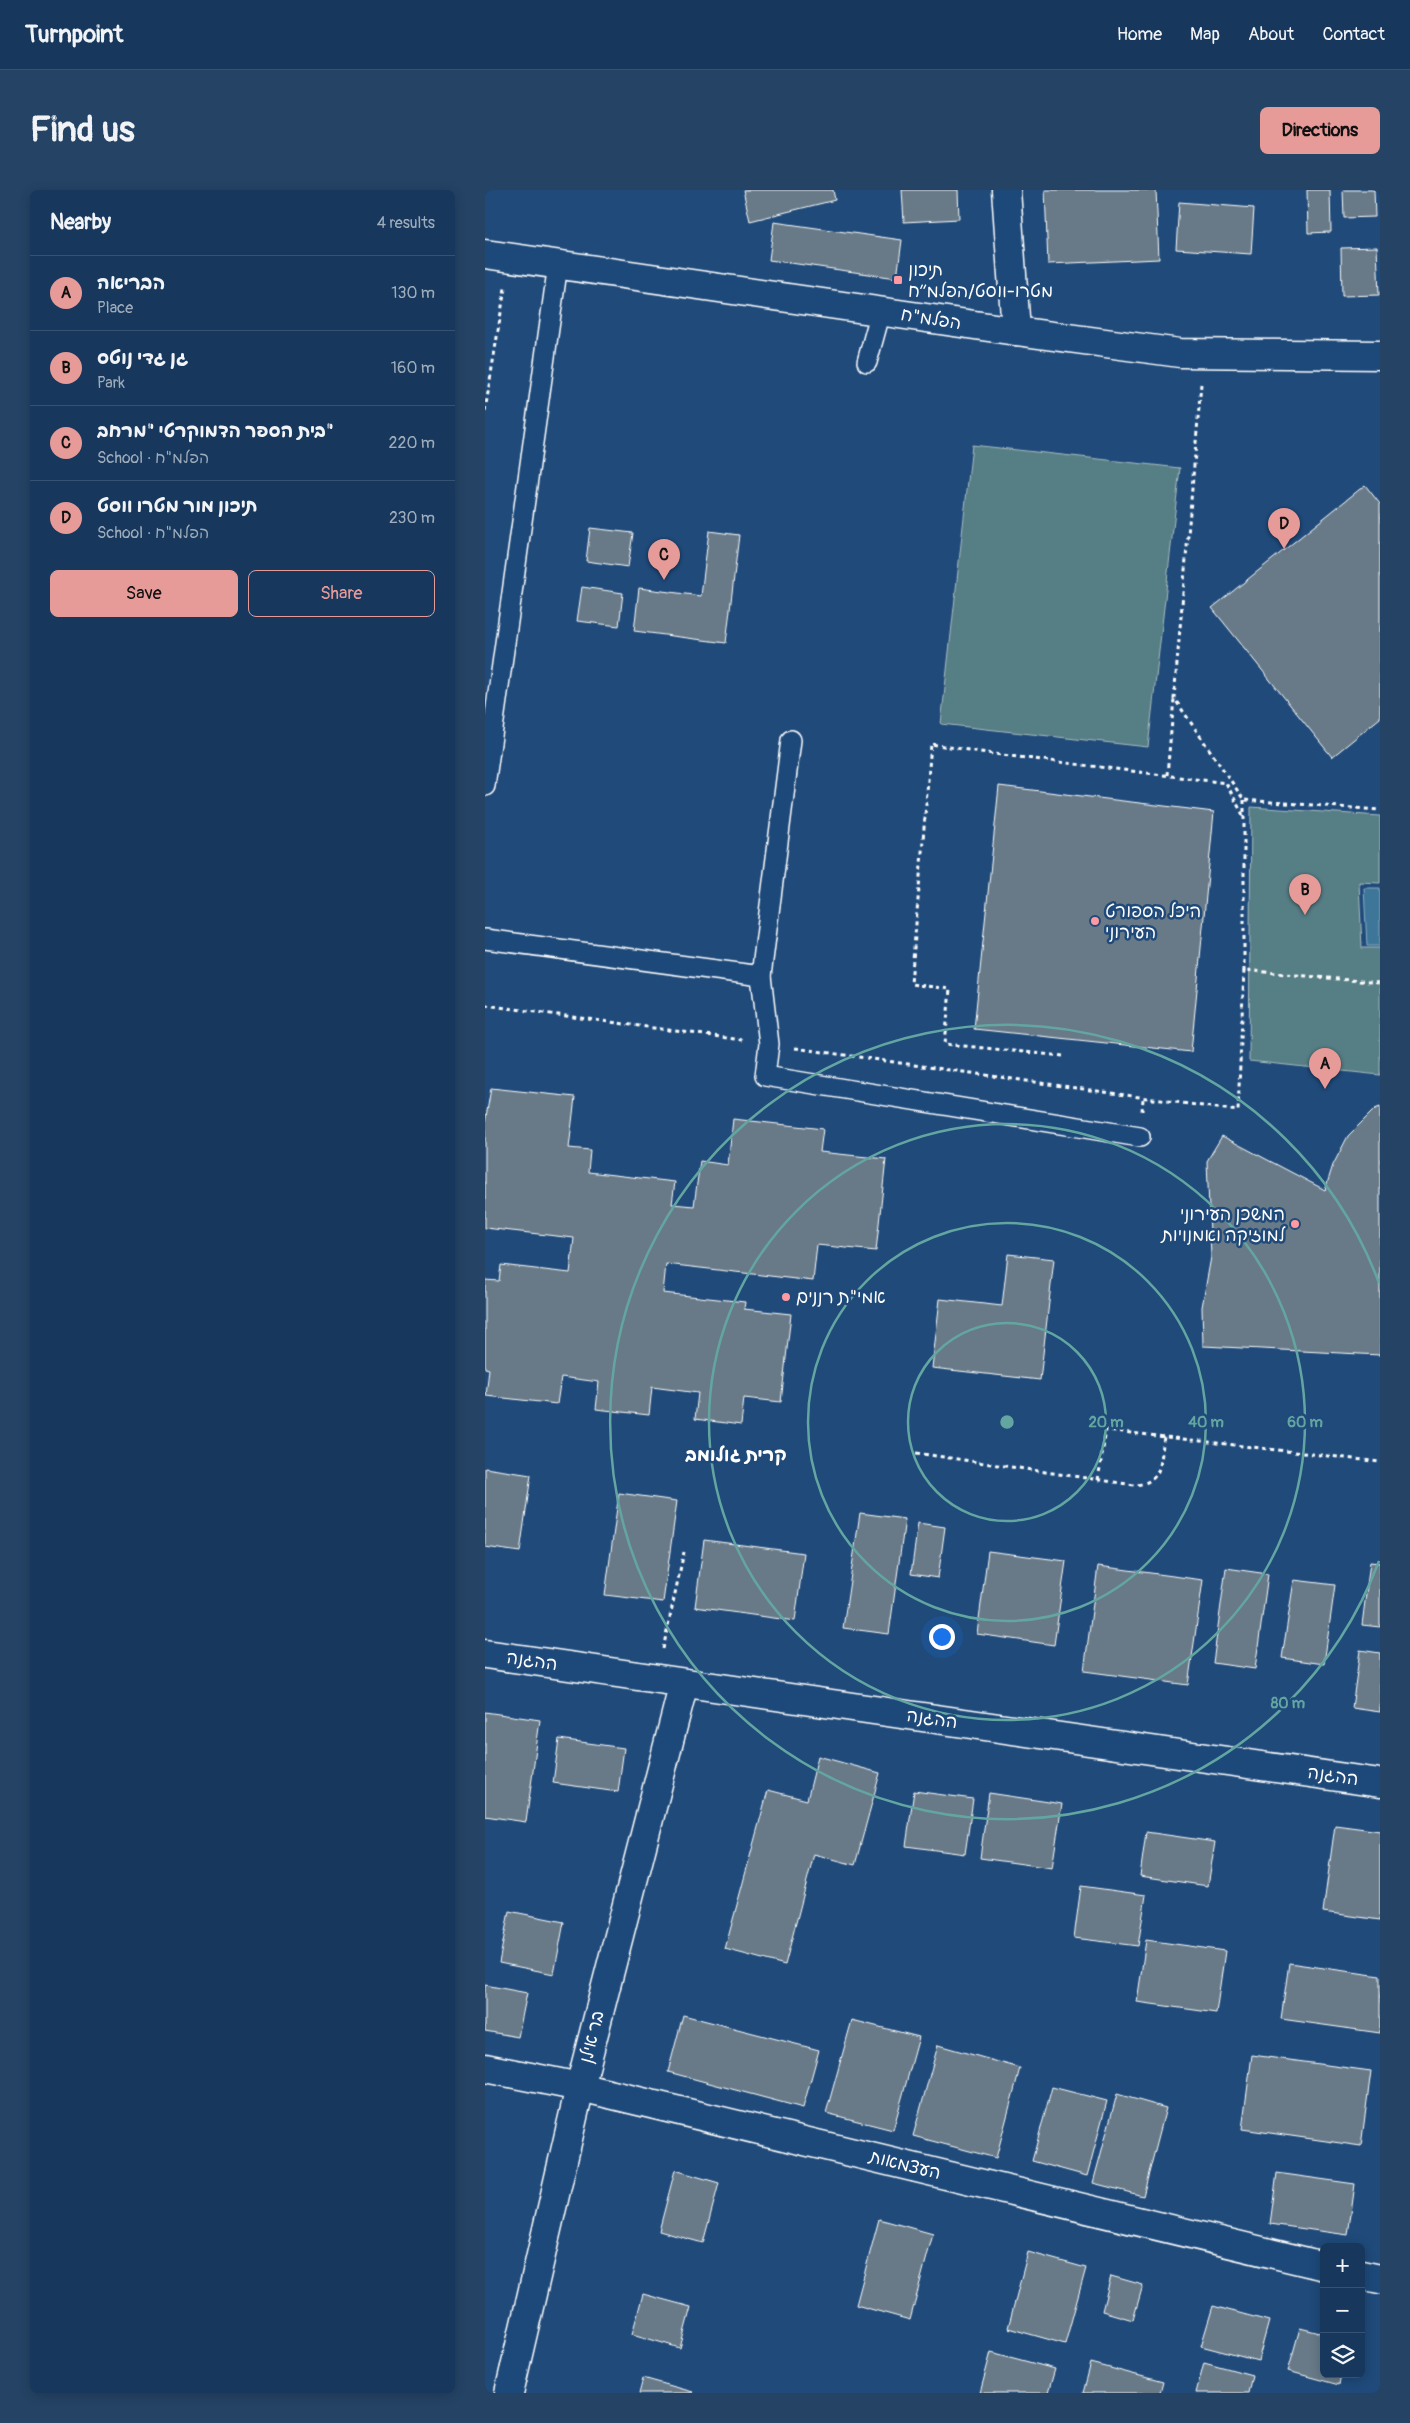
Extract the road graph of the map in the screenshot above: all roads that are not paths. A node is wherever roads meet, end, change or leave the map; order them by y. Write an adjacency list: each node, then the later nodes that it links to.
1 (1006, 190): 5 (street)
2 (497, 256): 3 (street, הפלמ"ח)
3 (558, 264): 4 (street, הפלמ"ח); 9 (lane)
4 (881, 311): 5 (street, הפלמ"ח); 7 (lane)
5 (1017, 331): 6 (street, הפלמ"ח)
6 (1380, 355)
7 (867, 362)
8 (791, 740): 11 (lane)
9 (485, 786)
10 (485, 939): 11 (lane)
11 (761, 976): 12 (lane)
12 (1140, 1137)
13 (485, 1654): 14 (street, ההגנה)
14 (684, 1683): 15 (street, ההגנה); 17 (street, בר אילן)
15 (1380, 1783)
16 (485, 2068): 17 (street, העצמאות)
17 (580, 2087): 18 (street, העצמאות); 21 (street, בר אילן)
18 (1320, 2265)
19 (1365, 2275): 20 (street)
20 (1380, 2279)
21 (509, 2393)

